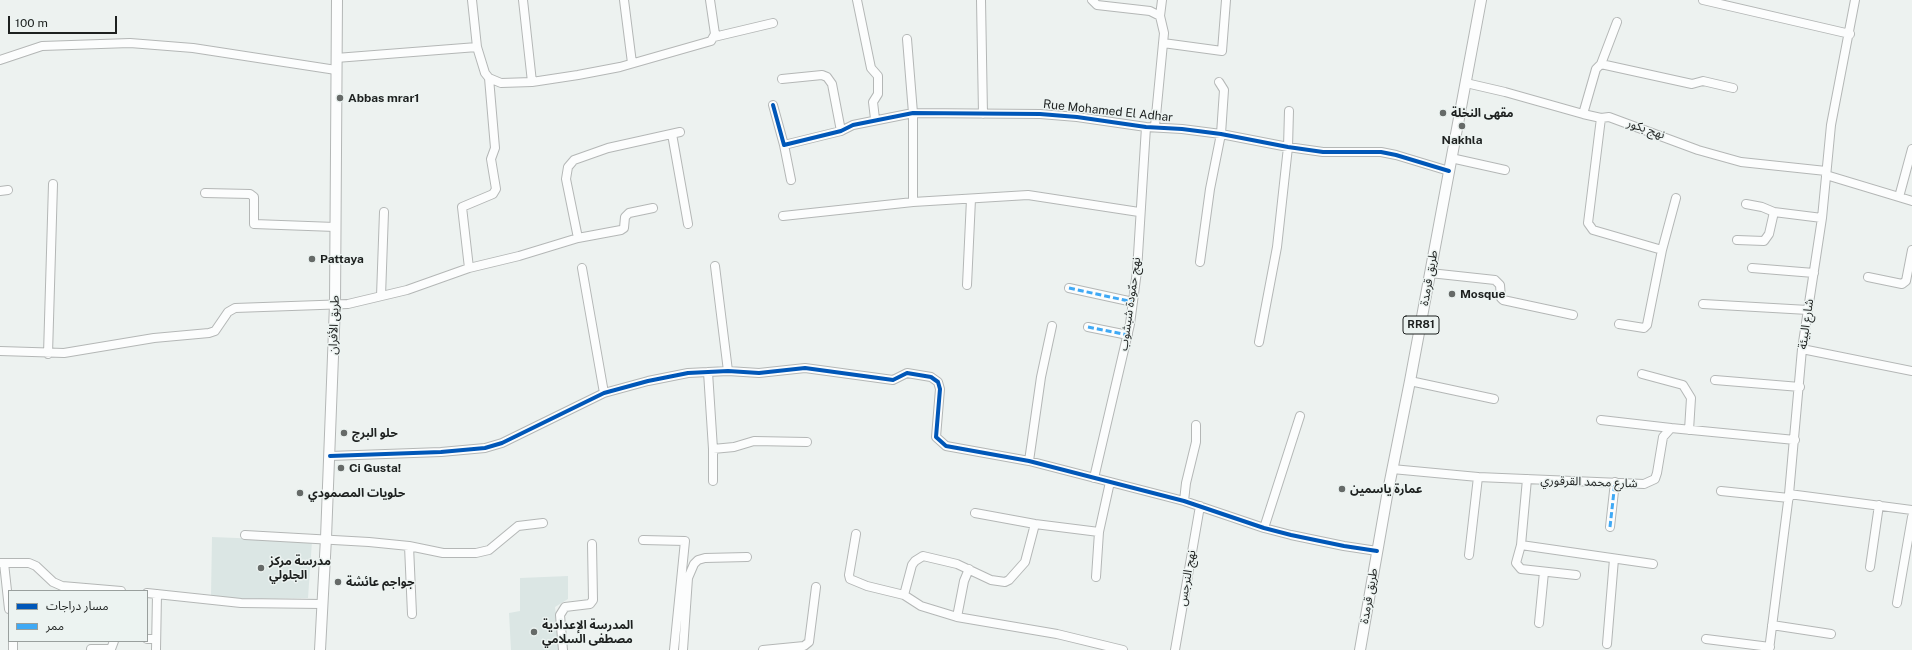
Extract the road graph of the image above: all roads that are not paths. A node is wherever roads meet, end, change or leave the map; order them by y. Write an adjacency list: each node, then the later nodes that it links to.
1 (337, 0): 22 (main road, طريق الأفران)
2 (472, 0): 21 (street)
3 (523, 0): 29 (street)
4 (624, 0): 24 (street)
5 (710, 0): 18 (street)
6 (857, 0): 39 (street)
7 (982, 0): 36 (street)
8 (1092, 0): 14 (street)
9 (1162, 0): 14 (street)
10 (1226, 0): 20 (street)
11 (1481, 0): 31 (main road, طريق قرمدة / RR81)
12 (1703, 0): 17 (street)
13 (1856, 0): 17 (street, شارع البيئة)
14 (1160, 16): 20 (street)
15 (1617, 22): 25 (street)
16 (773, 24): 18 (street)
17 (1850, 34): 50 (street, شارع البيئة)
18 (714, 37): 24 (street)
19 (908, 39): 35 (street)
20 (1163, 43): 40 (street)
21 (477, 47): 22 (street); 27 (street)
22 (336, 58): 26 (main road, طريق الأفران)
23 (0, 60): 26 (street)
24 (632, 63): 29 (street)
25 (1601, 64): 32 (street); 37 (street)
26 (336, 70): 67 (main road, طريق الأفران)
27 (489, 78): 29 (street); 74 (street)
28 (782, 79): 42 (street)
29 (532, 82)
30 (1220, 82): 43 (street)
31 (1466, 84): 37 (street, نهج بكور); 47 (main road, طريق قرمدة / RR81)
32 (1733, 88)
33 (773, 105): 44 (street)
34 (1289, 111): 45 (street)
35 (913, 113): 36 (street, Rue Mohamed El Adhar); 39 (street, Rue Mohamed El Adhar); 58 (street)
36 (983, 114): 41 (street, Rue Mohamed El Adhar)
37 (1583, 114): 38 (street, نهج بكور)
38 (1601, 118): 50 (street, نهج بكور); 70 (street)
39 (875, 120): 42 (street, Rue Mohamed El Adhar)
40 (1155, 126): 41 (street, Rue Mohamed El Adhar); 43 (street, Rue Mohamed El Adhar)
41 (1146, 127): 62 (street, نهج حمّودة شبشوب)
42 (841, 131): 44 (street, Rue Mohamed El Adhar)
43 (1221, 134): 45 (street, Rue Mohamed El Adhar); 72 (street)
44 (784, 145): 51 (street)
45 (1288, 147): 49 (street, Rue Mohamed El Adhar); 92 (street)
46 (1912, 149): 54 (street)
47 (1451, 158): 48 (street); 49 (main road, طريق قرمدة / RR81)
48 (1505, 170)
49 (1449, 171): 77 (main road, طريق قرمدة / RR81)
50 (1826, 173): 54 (street, نهج بكور); 65 (street, شارع البيئة)
51 (791, 180)
52 (53, 184): 95 (street)
53 (204, 193): 67 (street)
54 (1899, 197): 57 (street, نهج بكور)
55 (1676, 198): 70 (street)
56 (971, 199): 58 (street); 62 (street); 80 (street)
57 (1912, 201)
58 (912, 202): 64 (street)
59 (1746, 204): 63 (street)
60 (653, 208): 68 (street)
61 (384, 212): 82 (street)
62 (1139, 212): 83 (street, نهج حمّودة شبشوب)
63 (1774, 212): 65 (street); 69 (street)
64 (783, 216)
65 (1822, 218): 78 (street, شارع البيئة)
66 (688, 224): 68 (street)
67 (335, 227): 84 (main road, طريق الأفران)
68 (578, 238): 74 (street)
69 (1737, 240)
70 (1662, 250): 88 (street)
71 (1912, 250): 79 (street)
72 (1200, 262)
73 (715, 266): 96 (street)
74 (469, 268): 82 (street)
75 (582, 268): 103 (street)
76 (1752, 268): 78 (street)
77 (1430, 273): 87 (street); 100 (main road, طريق قرمدة / RR81)
78 (1814, 273): 86 (street, شارع البيئة)
79 (1868, 277)
80 (967, 286)
81 (1069, 288): 83 (street)
82 (381, 296): 84 (street)
83 (1133, 302): 91 (street, نهج حمّودة شبشوب)
84 (334, 304): 95 (street); 113 (main road, طريق الأفران)
85 (1702, 304): 86 (street)
86 (1808, 310): 93 (street, شارع البيئة)
87 (1573, 315)
88 (1619, 324)
89 (1052, 326): 114 (street)
90 (1088, 327): 91 (street)
91 (1128, 335): 117 (street, نهج حمّودة شبشوب)
92 (1259, 342)
93 (1802, 350): 97 (street); 102 (street, شارع البيئة)
94 (0, 351): 95 (street)
95 (48, 354)
96 (728, 371): 98 (street); 114 (street)
97 (1912, 371)
98 (708, 372): 103 (street); 112 (street)
99 (1642, 374): 109 (street)
100 (1410, 380): 104 (street); 115 (main road, طريق قرمدة / RR81)
101 (1715, 380): 102 (street)
102 (1800, 387): 110 (street, شارع البيئة)
103 (604, 393): 113 (street)
104 (1494, 399)
105 (1300, 416): 133 (street)
106 (1601, 420): 108 (street)
107 (1196, 425): 124 (street)
108 (1671, 428): 109 (street); 121 (street, شارع محمد القرقوري)
109 (1689, 430): 110 (street)
110 (1795, 440): 123 (street, شارع البيئة)
111 (807, 442): 112 (street)
112 (714, 449): 119 (street)
113 (330, 456): 137 (main road, طريق الأفران)
114 (1029, 461): 117 (street)
115 (1392, 469): 116 (street, شارع محمد القرقوري); 142 (main road, طريق قرمدة / RR81)
116 (1478, 477): 118 (street, شارع محمد القرقوري); 143 (street)
117 (1094, 478): 120 (street)
118 (1527, 479): 121 (street, شارع محمد القرقوري); 140 (street)
119 (714, 482)
120 (1110, 482): 124 (street); 134 (street)
121 (1615, 482): 132 (street)
122 (1721, 491): 123 (street)
123 (1789, 496): 125 (street); 164 (street, شارع البيئة)
124 (1184, 501): 126 (street)
125 (1879, 505): 127 (street); 148 (street)
126 (1200, 506): 133 (street); 179 (street, نهج النرجس)
127 (1912, 510)
128 (975, 513): 131 (street)
129 (1912, 517): 159 (street)
130 (544, 523): 141 (street)
131 (1035, 524): 134 (street); 149 (street)
132 (1610, 527)
133 (1264, 528): 142 (street)
134 (1099, 532): 152 (street)
135 (856, 534): 157 (street)
136 (245, 535): 137 (street)
137 (326, 538): 141 (street); 160 (main road, طريق الأفران)
138 (643, 540): 175 (street)
139 (592, 544): 174 (street)
140 (1521, 545): 145 (street); 150 (street)
141 (409, 546): 161 (street)
142 (1377, 551): 180 (main road, طريق قرمدة / RR81)
143 (1468, 555)
144 (747, 557): 176 (street)
145 (1614, 559): 147 (street); 169 (street)
146 (2, 563): 154 (street); 158 (street)
147 (1653, 564)
148 (1870, 567)
149 (969, 569): 157 (street); 162 (street)
150 (1544, 572): 151 (street); 163 (street)
151 (1576, 575)
152 (1096, 577)
153 (816, 587): 177 (street)
154 (109, 590)
155 (148, 593): 156 (street)
156 (157, 594): 160 (street); 166 (street)
157 (904, 595): 162 (street)
158 (8, 602)
159 (1897, 603)
160 (322, 604): 173 (main road, طريق الأفران)
161 (412, 614)
162 (957, 617): 178 (street)
163 (1539, 623)
164 (1772, 625): 165 (street); 171 (street, شارع البيئة)
165 (1831, 634)
166 (151, 639): 172 (street)
167 (1706, 639): 171 (street)
168 (114, 642): 170 (street)
169 (1607, 644)
170 (92, 649)
171 (1769, 649)
172 (156, 650)
173 (320, 650)
174 (563, 650)
175 (674, 650)
176 (683, 650)
177 (764, 650)
178 (1123, 650)
179 (1175, 650)
180 (1360, 650)

